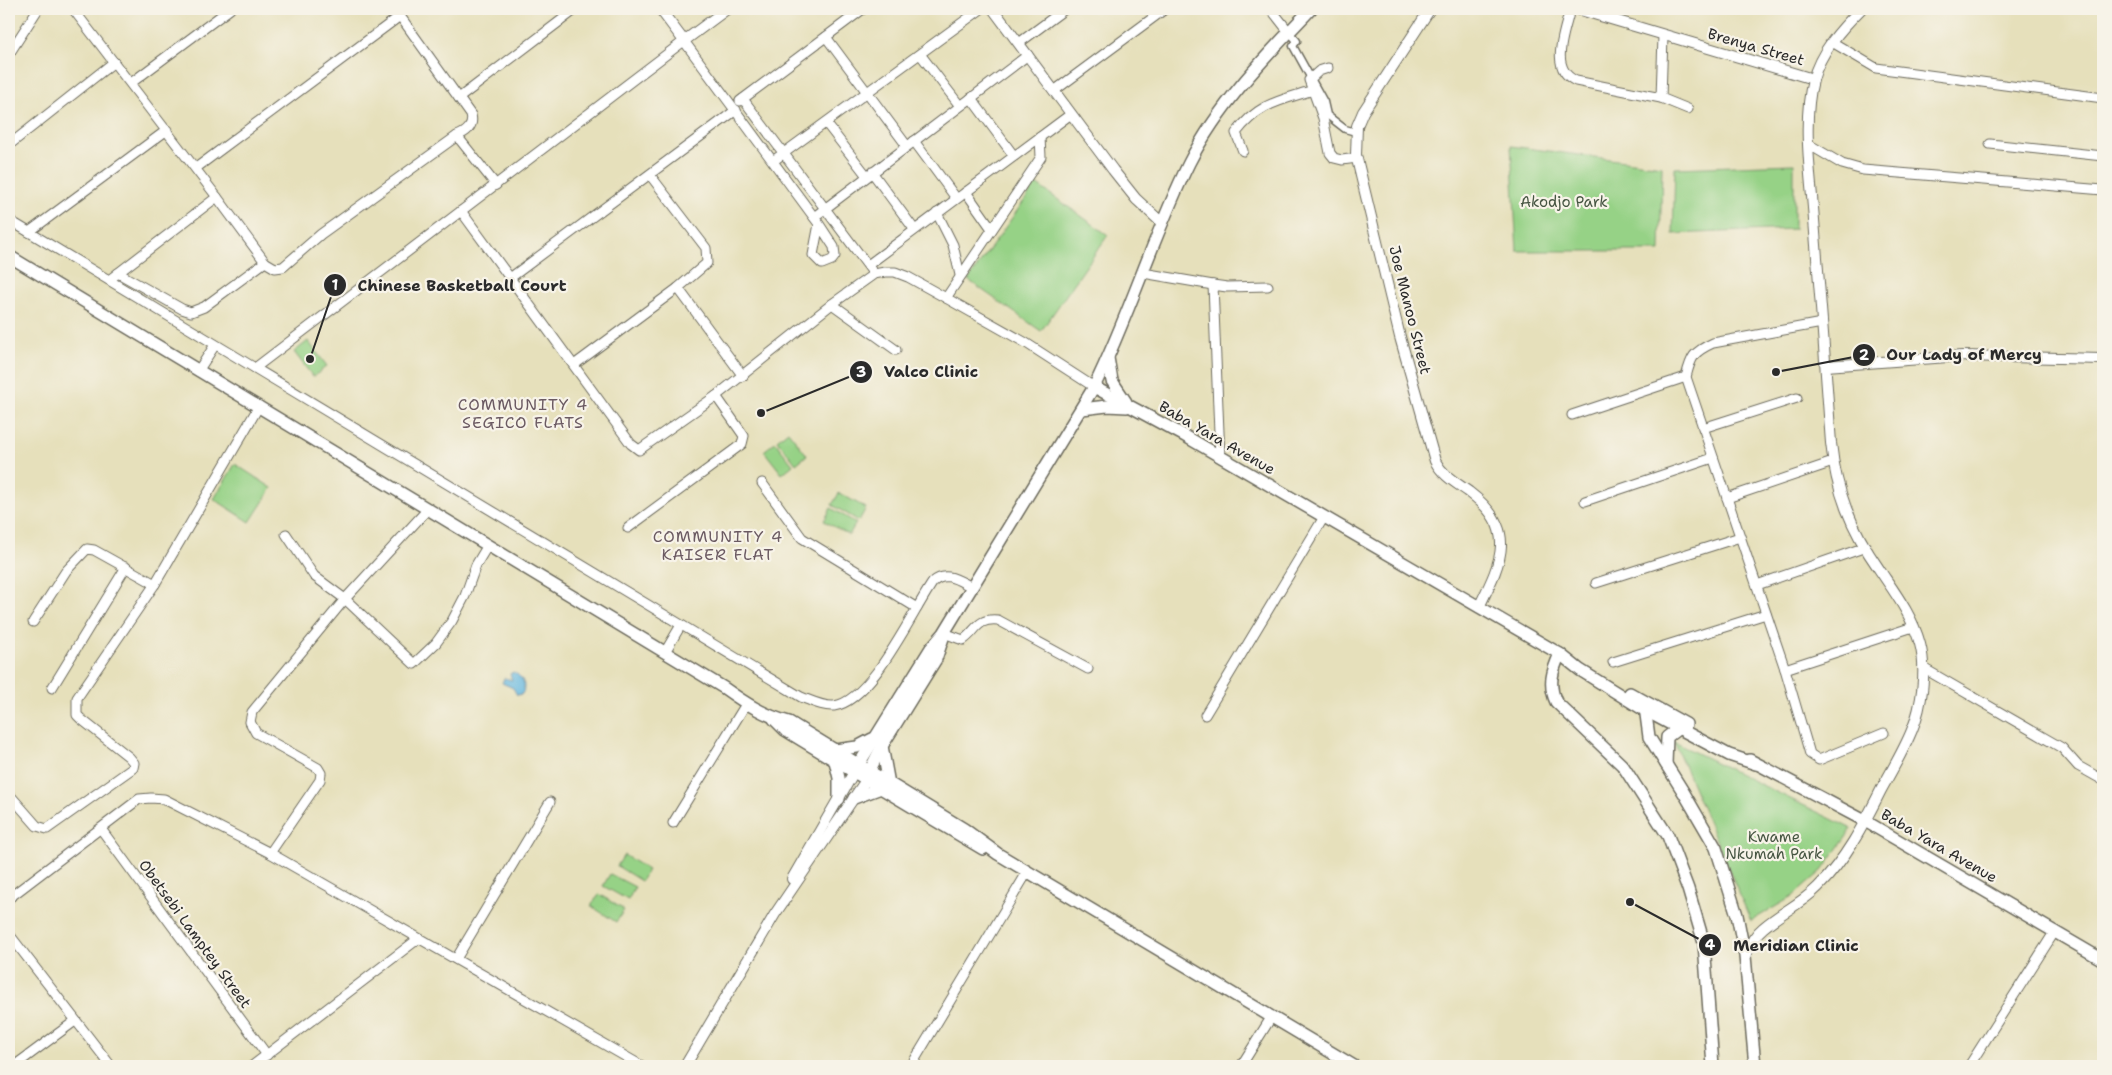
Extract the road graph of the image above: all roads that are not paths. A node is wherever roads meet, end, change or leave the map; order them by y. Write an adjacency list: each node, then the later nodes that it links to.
1 (37, 9): 26 (street)
2 (73, 9): 29 (street)
3 (230, 9): 33 (street)
4 (576, 9): 37 (street)
5 (660, 9): 23 (street)
6 (727, 9): 23 (street)
7 (864, 9): 22 (street)
8 (981, 9): 27 (street)
9 (993, 9): 25 (street)
10 (1065, 9): 25 (street)
11 (1164, 9): 35 (street)
12 (1271, 9): 20 (street)
13 (1311, 9): 20 (main road)
14 (1430, 9): 48 (street, Joe Manoo Street)
15 (1570, 9): 39 (street)
16 (1577, 9): 19 (street, Brenya Street)
17 (1861, 9): 24 (street)
18 (397, 12): 37 (street); 61 (street)
19 (1599, 12): 21 (street, Brenya Street)
20 (1289, 32): 31 (street); 73 (main road)
21 (1663, 36): 32 (street, Brenya Street); 39 (street)
22 (826, 37): 36 (street); 41 (street)
23 (684, 41): 43 (street); 64 (street)
24 (1832, 42): 32 (street); 40 (street)
25 (1019, 43): 28 (street)
26 (9, 54)
27 (920, 54): 36 (street); 42 (street)
28 (1028, 56): 35 (street); 38 (street)
29 (114, 62): 33 (street); 54 (street)
30 (1328, 68): 31 (street)
31 (1311, 76): 34 (street); 48 (street)
32 (1813, 79): 52 (street)
33 (131, 82): 47 (street)
34 (1313, 90): 55 (street); 59 (street)
35 (1054, 91): 45 (street)
36 (867, 93): 46 (street); 51 (street)
37 (459, 98): 49 (street)
38 (971, 98): 42 (street); 57 (street)
39 (1660, 98): 44 (street)
40 (2103, 98)
41 (743, 99): 43 (street); 56 (street)
42 (960, 106): 51 (street)
43 (735, 108): 60 (street); 63 (street)
44 (1688, 109)
45 (1071, 114): 50 (street); 73 (street)
46 (826, 123): 56 (street); 62 (street)
47 (167, 130): 61 (street); 76 (street)
48 (1356, 132): 59 (street, Joe Manoo Street)
49 (457, 136): 64 (street); 78 (street)
50 (1040, 137): 57 (street); 75 (street)
51 (911, 143): 62 (street); 68 (street)
52 (1808, 144): 65 (street); 91 (street)
53 (1990, 144): 58 (street)
54 (9, 145)
55 (1243, 151)
56 (783, 154): 60 (street); 69 (street)
57 (1014, 156): 66 (street)
58 (2103, 156)
59 (1357, 158): 129 (street, Joe Manoo Street)
60 (773, 161): 69 (street)
61 (196, 168): 67 (street)
62 (869, 174): 69 (street); 74 (street)
63 (650, 175): 84 (street); 88 (street)
64 (496, 185): 70 (street)
65 (2103, 190)
66 (966, 192): 68 (street); 75 (street)
67 (218, 197): 78 (street); 80 (street)
68 (956, 198): 71 (street)
69 (824, 209): 79 (street)
70 (461, 211): 84 (street); 98 (street)
71 (937, 213): 74 (street); 83 (street)
72 (9, 220): 76 (street)
73 (1162, 223): 81 (main road)
74 (914, 229): 79 (street)
75 (992, 229): 83 (street)
76 (29, 232): 85 (street)
77 (9, 256): 99 (main road)
78 (265, 262): 80 (street)
79 (868, 265): 82 (street)
80 (118, 273): 85 (street)
81 (1143, 273): 86 (street); 94 (main road)
82 (874, 274): 89 (street); 90 (street)
83 (960, 275): 89 (street)
84 (510, 278): 96 (street)
85 (109, 280): 92 (street)
86 (1213, 285): 87 (street); 110 (street)
87 (1268, 286)
88 (678, 288): 96 (street); 100 (street)
89 (946, 298): 102 (street)
90 (832, 304): 93 (street); 100 (street)
91 (1822, 323): 97 (street); 101 (street)
92 (215, 344): 98 (street); 99 (street)
93 (896, 350)
94 (1108, 358): 102 (main road); 106 (main road)
95 (2103, 359): 97 (street)
96 (574, 365): 103 (street)
97 (1826, 366): 112 (street)
98 (255, 368): 133 (street)
99 (198, 371): 105 (main road)
100 (743, 376): 103 (street)
101 (1686, 377): 108 (street); 109 (street)
102 (1094, 387): 106 (main road, Baba Yara Avenue); 107 (main road)
103 (716, 396): 118 (street)
104 (1797, 398): 109 (street)
105 (259, 406): 116 (main road); 125 (street)
106 (1133, 408): 107 (main road); 110 (main road, Baba Yara Avenue)
107 (1082, 409): 127 (main road)
108 (1572, 415)
109 (1703, 428): 111 (street)
110 (1220, 457): 117 (main road, Baba Yara Avenue)
111 (1713, 458): 114 (street); 115 (street)
112 (1833, 462): 114 (street); 122 (street)
113 (762, 483): 130 (street)
114 (1727, 498): 120 (street)
115 (1584, 500)
116 (428, 509): 121 (main road); 128 (street)
117 (1324, 517): 129 (main road, Baba Yara Avenue); 145 (street)
118 (628, 528)
119 (286, 534): 128 (street)
120 (1740, 537): 124 (street); 126 (street)
121 (488, 545): 128 (street); 136 (main road)
122 (1866, 547): 126 (street); 134 (street)
123 (126, 568): 125 (street); 132 (street); 142 (street)
124 (1596, 583)
125 (156, 584): 156 (street)
126 (1757, 585): 131 (street)
127 (972, 588): 130 (street); 135 (main road)
128 (345, 600): 163 (street)
129 (1479, 607): 137 (main road, Baba Yara Avenue)
130 (917, 608): 133 (street)
131 (1766, 614): 138 (street); 141 (street)
132 (33, 622)
133 (681, 625): 136 (street)
134 (1913, 627): 139 (street); 141 (street)
135 (944, 633): 140 (street); 148 (main road)
136 (665, 652): 143 (main road)
137 (1560, 654): 144 (main road, Baba Yara Avenue); 184 (main road)
138 (1613, 662)
139 (1922, 668): 154 (street); 160 (street)
140 (1088, 669)
141 (1785, 669): 147 (street)
142 (52, 688)
143 (746, 704): 149 (main road); 161 (street)
144 (1645, 706): 146 (main road, Baba Yara Avenue); 150 (main road); 151 (main road, Baba Yara Avenue)
145 (1205, 715)
146 (1679, 728): 150 (main road); 151 (main road, Baba Yara Avenue)
147 (1884, 733)
148 (878, 742): 149 (main road); 152 (main road); 153 (main road); 155 (main road)
149 (835, 755): 152 (main road); 158 (main road)
150 (1666, 764): 170 (main road)
151 (1756, 764): 160 (main road, Baba Yara Avenue)
152 (856, 768): 153 (main road); 158 (street)
153 (868, 775): 155 (main road); 157 (street)
154 (2102, 778)
155 (885, 786): 157 (main road); 164 (main road)
156 (9, 794)
157 (854, 798): 166 (street)
158 (839, 799): 166 (street)
159 (550, 802): 171 (street)
160 (1865, 821): 167 (main road, Baba Yara Avenue); 170 (street)
161 (673, 823)
162 (101, 829): 163 (street); 165 (street); 175 (street, Obetsebi Lamptey Street)
163 (270, 853): 169 (street)
164 (1028, 871): 173 (main road); 181 (street)
165 (9, 898)
166 (775, 914): 180 (street)
167 (2055, 931): 172 (main road, Baba Yara Avenue); 186 (street)
168 (9, 934): 174 (street)
169 (418, 939): 171 (street); 175 (street)
170 (1745, 956): 185 (main road)
171 (456, 959): 179 (street)
172 (2103, 960)
173 (1272, 1016): 182 (street); 183 (main road)
174 (75, 1021): 176 (street); 177 (street)
175 (267, 1055): 178 (street)
176 (14, 1066)
177 (111, 1066)
178 (252, 1066)
179 (642, 1066)
180 (685, 1066)
181 (911, 1066)
182 (1241, 1066)
183 (1354, 1066)
184 (1713, 1066)
185 (1755, 1066)
186 (1969, 1066)

